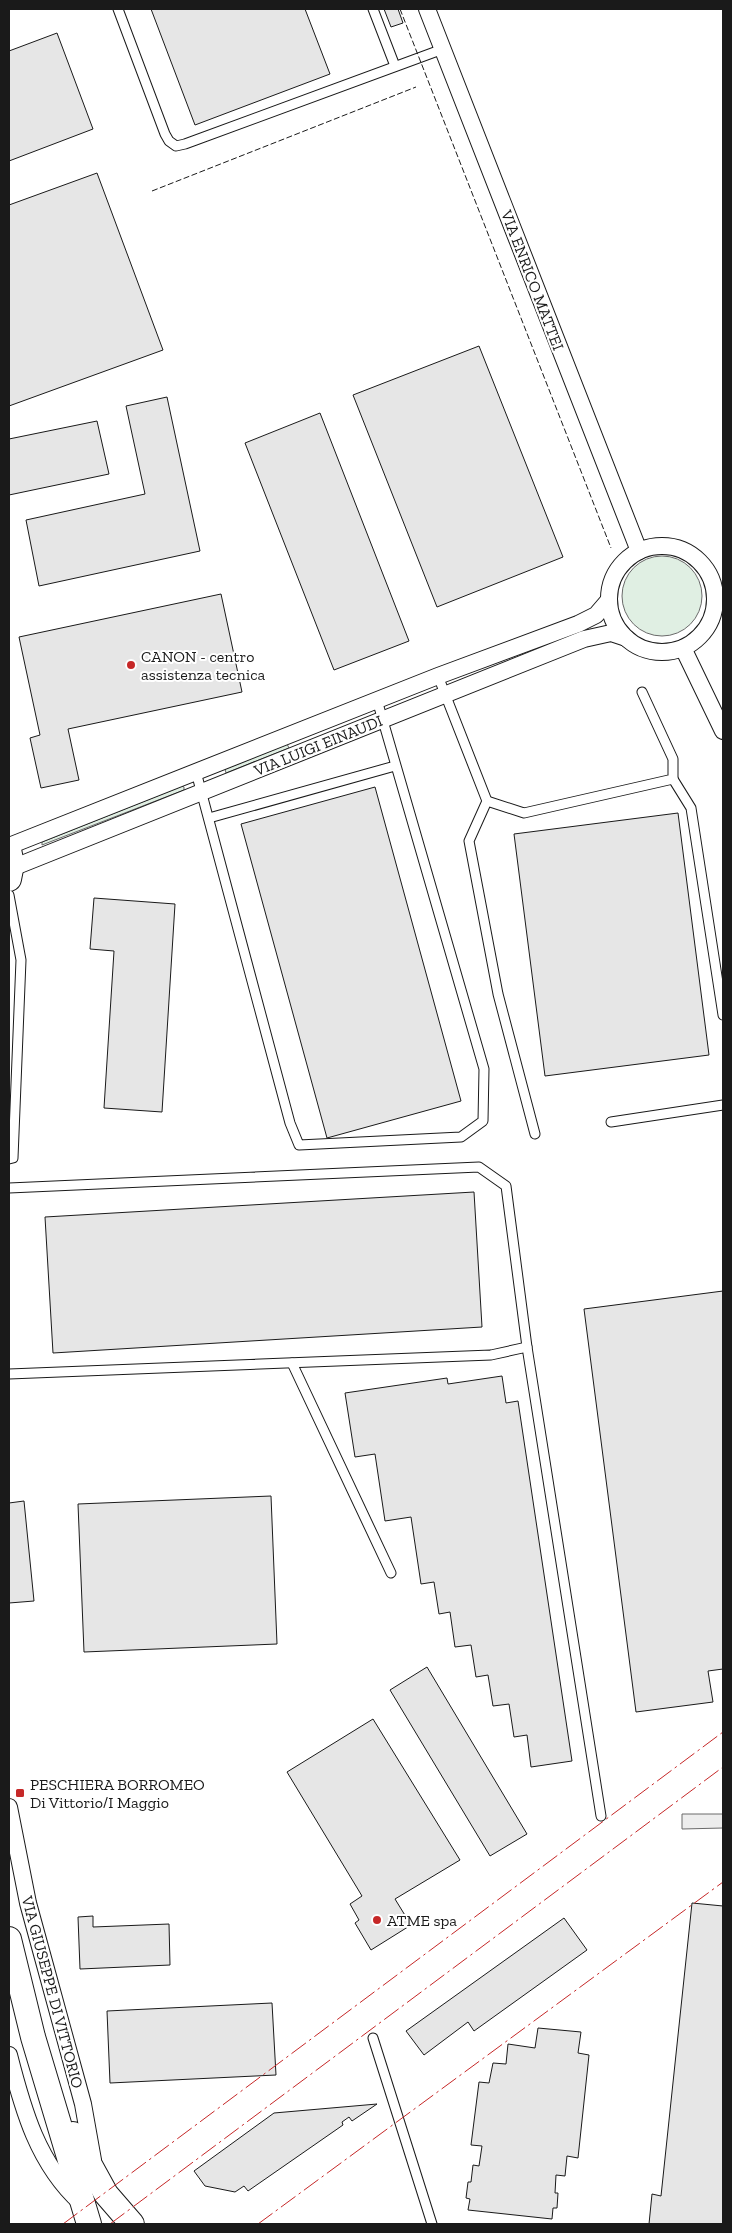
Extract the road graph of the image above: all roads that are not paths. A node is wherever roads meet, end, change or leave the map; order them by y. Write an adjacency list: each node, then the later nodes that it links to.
1 (118, 9): 5 (lane)
2 (374, 9): 5 (lane)
3 (427, 9): 4 (street, VIA ENRICO MATTEI)
4 (443, 49): 5 (lane); 6 (street, VIA ENRICO MATTEI)
5 (395, 66)
6 (639, 551): 7 (street); 9 (street)
7 (608, 601): 8 (street); 10 (street, VIA LUIGI EINAUDI)
8 (626, 638): 9 (street); 12 (street, VIA LUIGI EINAUDI)
9 (683, 648): 15 (street)
10 (438, 676): 12 (lane); 13 (street, VIA LUIGI EINAUDI)
11 (642, 692): 18 (lane)
12 (445, 694): 14 (street, VIA LUIGI EINAUDI); 20 (lane)
13 (377, 700): 14 (lane); 17 (street, VIA LUIGI EINAUDI)
14 (382, 719): 16 (lane); 19 (street, VIA LUIGI EINAUDI)
15 (723, 731)
16 (395, 766): 21 (lane); 21 (lane)
17 (196, 772): 19 (lane); 22 (street, VIA LUIGI EINAUDI)
18 (673, 778): 20 (lane); 24 (lane)
19 (202, 790): 21 (lane); 22 (street, VIA LUIGI EINAUDI)
20 (487, 801): 27 (lane)
21 (209, 818)
22 (10, 861)
23 (9, 895): 28 (lane)
24 (723, 1016)
25 (723, 1105): 26 (lane)
26 (610, 1122)
27 (535, 1134)
28 (11, 1159)
29 (9, 1188): 30 (lane)
30 (527, 1347): 31 (lane); 35 (lane)
31 (292, 1363): 32 (lane); 33 (lane)
32 (9, 1374)
33 (391, 1573)
34 (9, 1807): 40 (street, VIA GIUSEPPE DI VITTORIO)
35 (601, 1816)
36 (9, 1939): 39 (main road, VIA GIUSEPPE DI VITTORIO)
37 (373, 2038): 43 (lane)
38 (9, 2055): 41 (street, VIA GIUSEPPE DI VITTORIO)
39 (46, 2082): 40 (main road, VIA GIUSEPPE DI VITTORIO); 41 (main road, VIA GIUSEPPE DI VITTORIO)
40 (96, 2177): 42 (main road, VIA GIUSEPPE DI VITTORIO)
41 (86, 2215)
42 (132, 2224)
43 (432, 2224)

